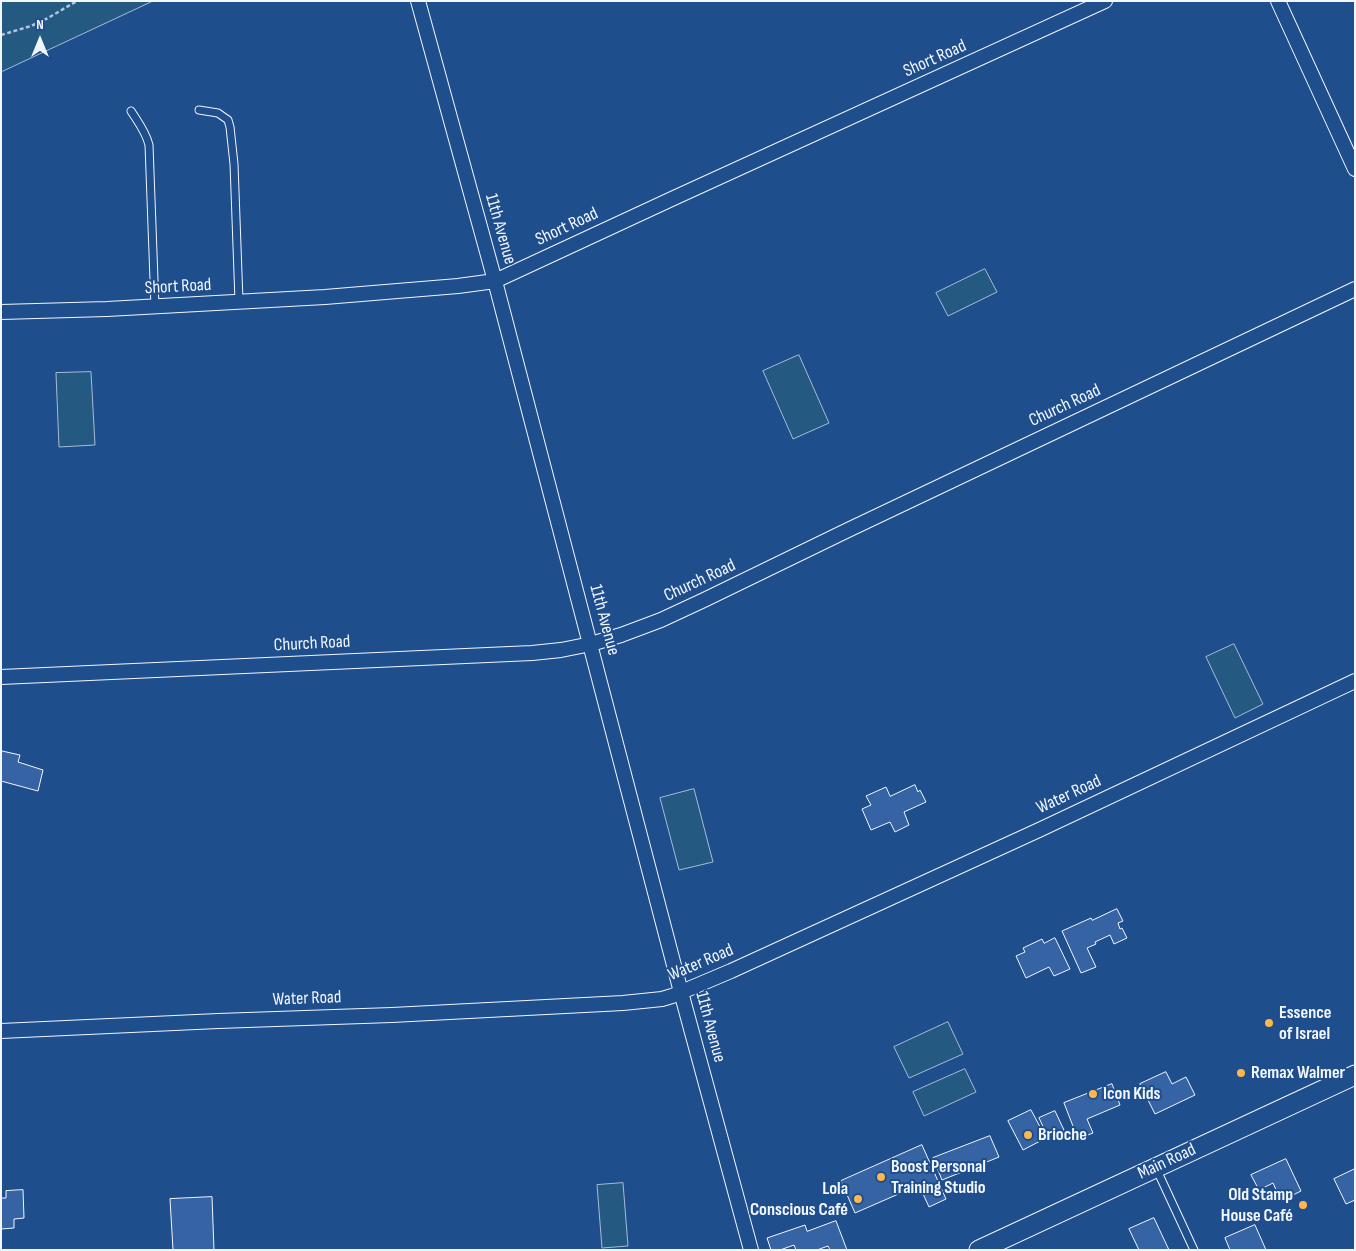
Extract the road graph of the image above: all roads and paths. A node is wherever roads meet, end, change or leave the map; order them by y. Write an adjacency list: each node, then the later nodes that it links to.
1 (77, 1): 5 (path)
2 (418, 1): 9 (street, 11th Avenue)
3 (1105, 1): 9 (street, Short Road)
4 (1278, 1): 8 (street)
5 (1, 35)
6 (200, 110): 11 (lane)
7 (131, 111): 12 (lane)
8 (1355, 169)
9 (495, 281): 11 (street, Short Road); 14 (street, 11th Avenue)
10 (1355, 288): 14 (street, Church Road)
11 (239, 302): 12 (street, Short Road)
12 (155, 307): 13 (street, Short Road)
13 (1, 312)
14 (591, 644): 15 (street, Church Road); 17 (street, 11th Avenue)
15 (1, 676)
16 (1355, 681): 17 (street, Water Road)
17 (681, 992): 18 (street, Water Road); 21 (street, 11th Avenue)
18 (1, 1031)
19 (1355, 1075): 20 (main road, Main Road)
20 (1155, 1168): 22 (main road, Main Road); 23 (lane)
21 (751, 1250)
22 (979, 1250)
23 (1194, 1250)

